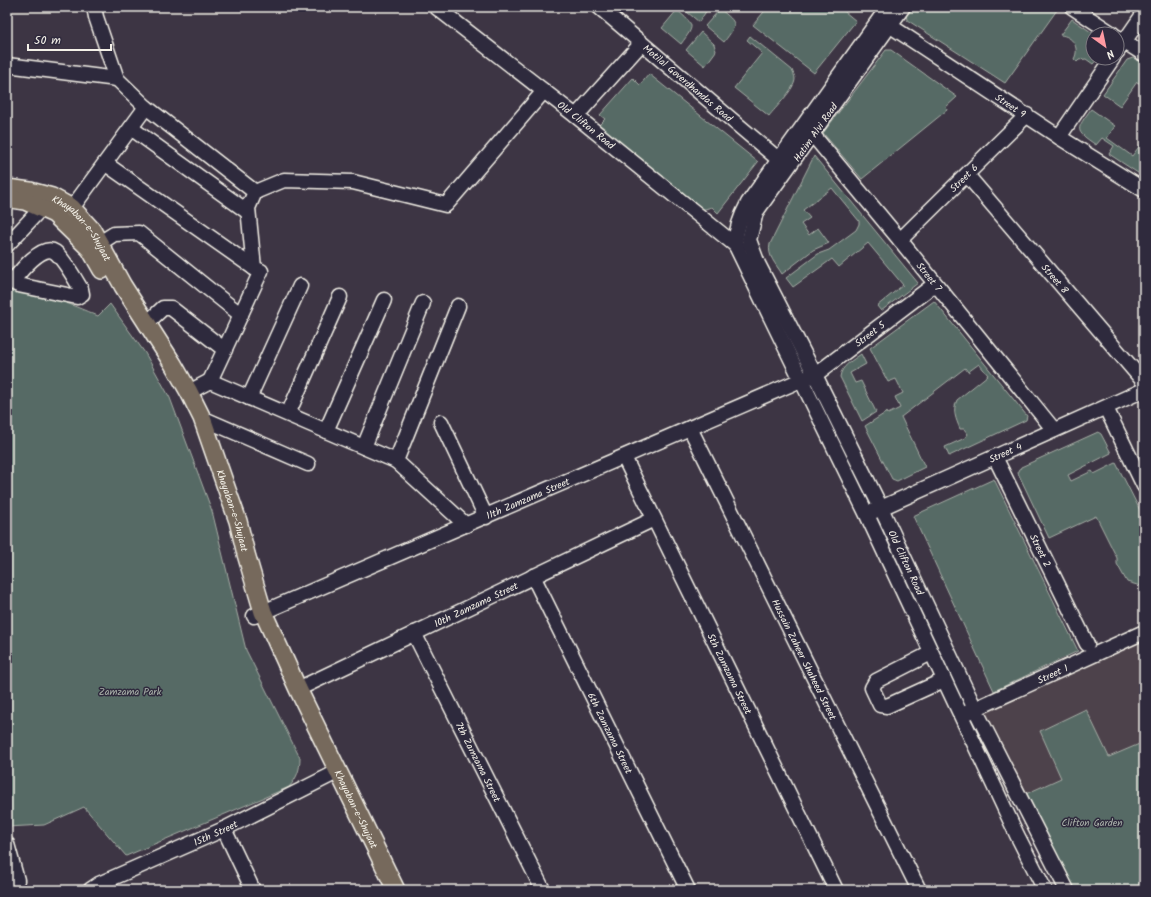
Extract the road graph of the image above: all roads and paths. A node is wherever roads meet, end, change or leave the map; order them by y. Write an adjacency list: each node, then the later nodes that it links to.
1 (94, 7): 16 (street)
2 (436, 7): 17 (street, Old Clifton Road)
3 (599, 7): 11 (street, Motilal Goverdhandas Road)
4 (888, 7): 8 (street, Hatim Alvi Road)
5 (903, 7): 8 (street, Hatim Alvi Road)
6 (1072, 7): 9 (street)
7 (1144, 13): 10 (street)
8 (884, 22): 19 (street, Street 9); 22 (street, Hatim Alvi Road)
9 (1098, 26)
10 (1125, 33)
11 (641, 44): 20 (street); 24 (street, Motilal Goverdhandas Road)
12 (1125, 44): 13 (street)
13 (1144, 54)
14 (7, 65): 16 (street)
15 (1108, 66): 23 (street)
16 (117, 79): 18 (street)
17 (544, 91): 20 (street, Old Clifton Road); 29 (street)
18 (146, 107): 21 (street); 29 (street)
19 (1027, 115): 23 (street, Street 9); 26 (street, Street 6)
20 (576, 116): 36 (street, Old Clifton Road)
21 (131, 128): 25 (street); 33 (street)
22 (808, 130): 24 (street, Hatim Alvi Road); 34 (street, Street 7); 38 (street, Hatim Alvi Road)
23 (1059, 137): 28 (street, Street 9)
24 (778, 160): 36 (street)
25 (106, 164): 32 (street); 39 (street)
26 (967, 175): 34 (street, Street 6); 53 (street, Street 8)
27 (7, 188): 31 (main road, Khayaban-e-Shujaat)
28 (1144, 190)
29 (255, 192): 33 (street)
30 (7, 198): 31 (main road, Khayaban-e-Shujaat)
31 (47, 202): 32 (main road, Khayaban-e-Shujaat); 37 (street); 76 (main road, Khayaban-e-Shujaat)
32 (72, 208): 35 (main road, Khayaban-e-Shujaat)
33 (248, 212): 39 (street)
34 (900, 240): 41 (street, Street 7)
35 (100, 243): 47 (street); 48 (main road, Khayaban-e-Shujaat)
36 (735, 244): 38 (street, Old Clifton Road); 51 (street, Old Clifton Road)
37 (7, 245)
38 (758, 264): 50 (street, Old Clifton Road)
39 (254, 268): 47 (street)
40 (9, 280): 40 (street)
41 (935, 284): 50 (street, Street 5); 62 (street, Street 7)
42 (300, 286): 56 (street)
43 (340, 297): 58 (street)
44 (384, 300): 63 (street)
45 (423, 303): 64 (street)
46 (458, 306): 67 (street)
47 (241, 315): 49 (street)
48 (146, 324): 49 (street); 55 (main road, Khayaban-e-Shujaat)
49 (225, 350): 52 (street)
50 (816, 375): 51 (street, Street 5); 70 (street, Old Clifton Road)
51 (801, 380): 61 (street, 11th Zamzama Street); 71 (street, Old Clifton Road)
52 (210, 381): 55 (street); 56 (street)
53 (1144, 382)
54 (1144, 390): 57 (street, Street 4)
55 (189, 392): 59 (main road, Khayaban-e-Shujaat)
56 (249, 398): 58 (street)
57 (1106, 408): 62 (street, Street 4); 69 (street)
58 (288, 414): 63 (street)
59 (202, 418): 68 (street); 76 (main road, Khayaban-e-Shujaat)
60 (441, 422): 72 (street)
61 (690, 428): 65 (street, 11th Zamzama Street); 97 (street, Hussain Zaheer Shaheed Street)
62 (1054, 430): 66 (street, Street 4)
63 (326, 431): 64 (street)
64 (364, 447): 67 (street)
65 (624, 457): 72 (street, 11th Zamzama Street); 73 (street, 5th Zamzama Street)
66 (995, 457): 70 (street, Street 4); 79 (street, Street 2)
67 (396, 461): 74 (street)
68 (308, 464)
69 (1144, 486)
70 (881, 508): 71 (street, Street 4); 83 (street, Old Clifton Road)
71 (867, 514): 80 (street, Old Clifton Road)
72 (486, 517): 74 (street, 11th Zamzama Street)
73 (654, 519): 75 (street, 10th Zamzama Street); 96 (street, 5th Zamzama Street)
74 (466, 526): 76 (street, 11th Zamzama Street)
75 (534, 576): 78 (street, 10th Zamzama Street); 95 (street, 6th Zamzama Street)
76 (259, 614): 82 (main road, Khayaban-e-Shujaat); 85 (main road, Khayaban-e-Shujaat)
77 (1144, 632): 83 (street, Street 1)
78 (414, 633): 82 (street, 10th Zamzama Street); 94 (street, 7th Zamzama Street)
79 (1087, 644)
80 (931, 653): 81 (street, Old Clifton Road); 81 (street)
81 (944, 680): 84 (street, Old Clifton Road)
82 (298, 689): 85 (main road, Khayaban-e-Shujaat)
83 (975, 709): 84 (street, Street 1); 99 (street, Old Clifton Road)
84 (961, 716): 98 (street, Old Clifton Road)
85 (334, 774): 86 (street, 15th Street); 92 (main road, Khayaban-e-Shujaat); 93 (main road, Khayaban-e-Shujaat)
86 (224, 829): 90 (street, 15th Street); 91 (street)
87 (7, 844): 88 (street)
88 (10, 862): 89 (street)
89 (7, 888)
90 (97, 888)
91 (253, 890)
92 (385, 890)
93 (396, 890)
94 (543, 890)
95 (688, 890)
96 (836, 890)
97 (919, 890)
98 (1045, 890)
99 (1067, 890)

